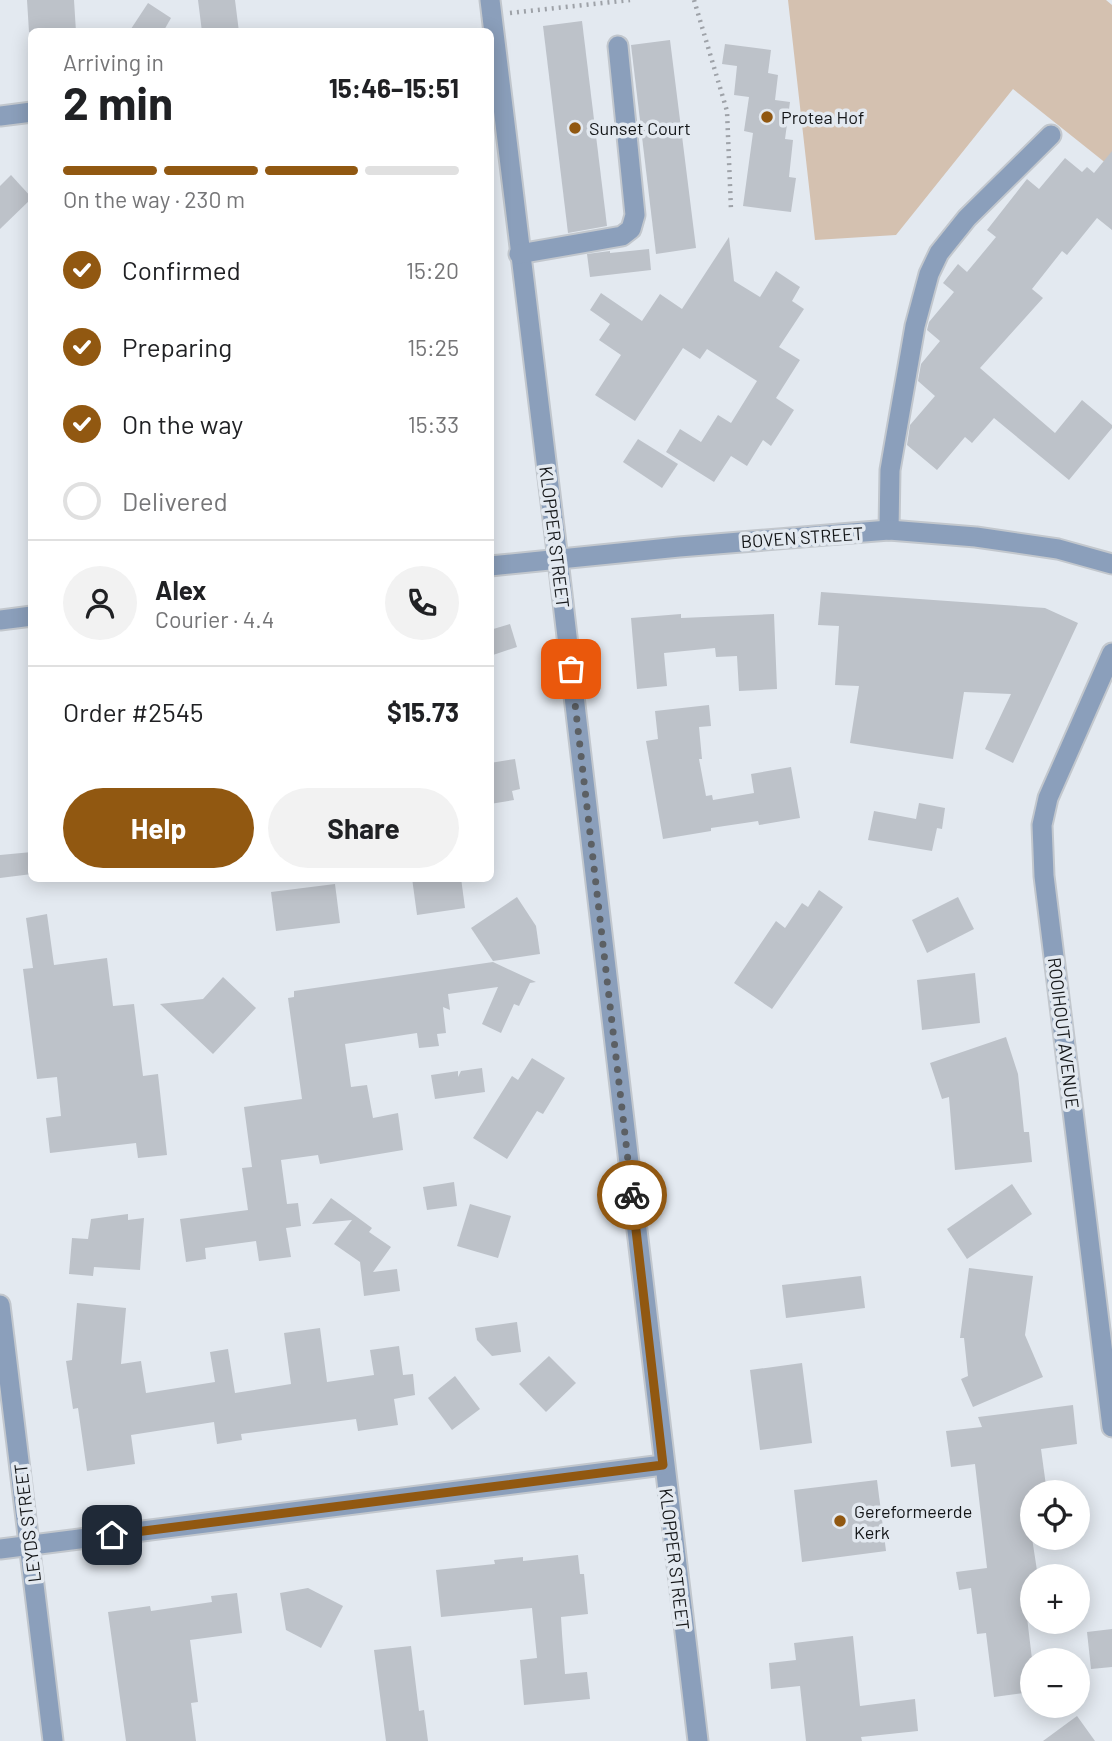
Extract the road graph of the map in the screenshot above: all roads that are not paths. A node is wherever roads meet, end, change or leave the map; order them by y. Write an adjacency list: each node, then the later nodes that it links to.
1 (491, 7): 2 (street, KLOPPER STREET)
2 (493, 28)
3 (494, 33): 8 (street, KLOPPER STREET)
4 (618, 46): 8 (street)
5 (28, 112): 6 (street)
6 (0, 116)
7 (1051, 135): 9 (street)
8 (519, 254): 10 (street, KLOPPER STREET)
9 (888, 530): 10 (street, BOVEN STREET); 11 (street, BOVEN STREET)
10 (558, 560): 12 (street, BOVEN STREET); 18 (street, KLOPPER STREET)
11 (1112, 564)
12 (494, 566)
13 (28, 616): 14 (street)
14 (0, 620)
15 (1112, 653): 17 (street, ROOIHOUT AVENUE)
16 (0, 1305): 19 (street, LEYDS STREET)
17 (1112, 1427)
18 (663, 1465): 19 (street); 22 (street, KLOPPER STREET)
19 (29, 1546): 20 (street); 21 (street, LEYDS STREET)
20 (0, 1549)
21 (53, 1741)
22 (698, 1741)

